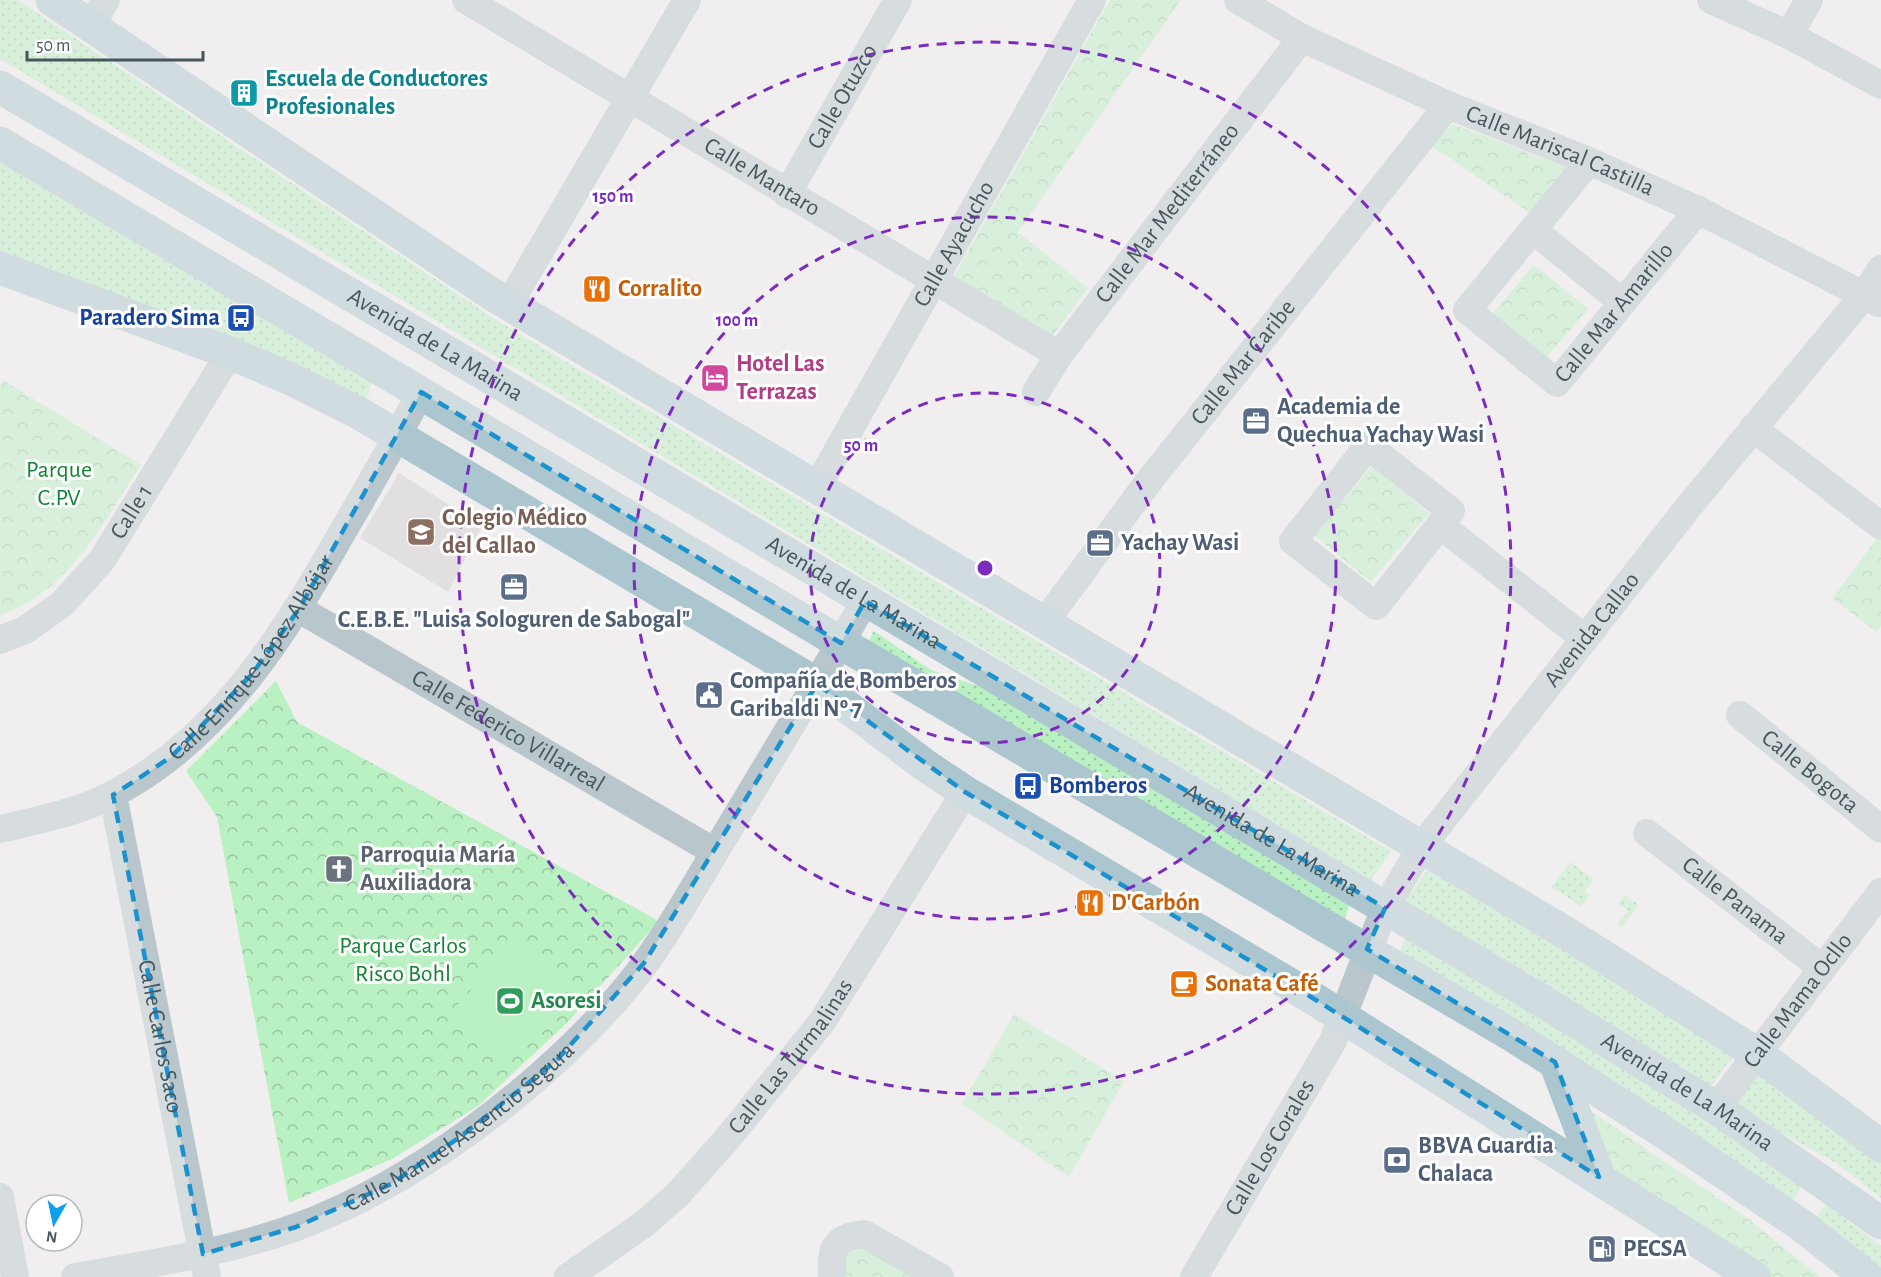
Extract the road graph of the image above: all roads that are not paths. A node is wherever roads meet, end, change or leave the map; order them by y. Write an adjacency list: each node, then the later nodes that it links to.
1 (52, 0): 9 (main road)
2 (687, 0): 14 (street)
3 (898, 0): 18 (street, Calle Otuzco)
4 (1092, 0): 23 (street, Calle Ayacucho)
5 (1238, 0): 11 (street, Calle Mariscal Castilla)
6 (1711, 0): 10 (street)
7 (1809, 0): 10 (street)
8 (469, 1): 14 (street, Calle Mantaro)
9 (98, 14): 26 (main road)
10 (1789, 35): 12 (street)
11 (1302, 39): 15 (street, Calle Mariscal Castilla); 28 (street, Calle Mar Mediterráneo)
12 (1881, 85)
13 (0, 87): 36 (main road, Avenida de La Marina)
14 (628, 100): 18 (street, Calle Mantaro); 26 (street)
15 (1448, 105): 17 (street, Calle Mariscal Castilla); 38 (street, Calle Mar Caribe)
16 (0, 143): 29 (main road, Avenida de La Marina)
17 (1589, 161): 19 (street, Calle Mariscal Castilla); 20 (street)
18 (787, 194): 23 (street, Calle Mantaro)
19 (1698, 210): 24 (street, Calle Mariscal Castilla); 25 (street, Calle Mar Amarillo)
20 (1533, 230): 25 (street); 25 (street, Calle Mar Amarillo)
21 (0, 268): 27 (main road)
22 (1881, 269): 24 (street, Avenida Callao)
23 (932, 280): 28 (street, Calle Mantaro); 33 (street, Calle Ayacucho)
24 (1873, 299): 31 (street, Avenida Callao)
25 (1622, 302)
26 (509, 304): 33 (main road)
27 (230, 353): 32 (main road); 40 (street, Calle 1)
28 (1059, 355): 30 (street, Calle Mar Mediterráneo)
29 (422, 392): 32 (street, Calle Enrique López Albújar); 41 (main road, Avenida de La Marina)
30 (1036, 392)
31 (1753, 428): 35 (street); 39 (street, Avenida Callao)
32 (398, 435): 37 (street, Calle Enrique López Albújar); 42 (main road)
33 (817, 487): 38 (main road)
34 (1440, 525): 34 (street); 39 (street)
35 (1881, 526)
36 (865, 601): 41 (street, Calle Manuel Ascencio Segura); 52 (main road, Avenida de La Marina)
37 (299, 609): 45 (street, Calle Enrique López Albújar); 50 (street, Calle Federico Villarreal)
38 (1044, 622): 49 (main road)
39 (1585, 639): 49 (street, Avenida Callao)
40 (0, 640)
41 (841, 643): 42 (street, Calle Manuel Ascencio Segura); 53 (main road, Avenida de La Marina)
42 (817, 684): 44 (main road); 50 (street, Calle Manuel Ascencio Segura)
43 (1740, 715): 47 (street, Calle Bogota)
44 (965, 792): 55 (main road); 68 (street, Calle Las Turmalinas)
45 (113, 795): 46 (street, Calle Enrique López Albújar); 64 (street, Calle Carlos Saco)
46 (0, 829)
47 (1881, 829)
48 (1647, 833): 54 (street, Calle Panama)
49 (1422, 846): 52 (street, Avenida Callao); 56 (main road)
50 (715, 852): 64 (street, Calle Manuel Ascencio Segura)
51 (1881, 892): 54 (street, Calle Mama Ocllo)
52 (1385, 908): 53 (street, Avenida Callao); 58 (main road, Avenida de La Marina)
53 (1367, 949): 55 (street, Avenida Callao); 57 (main road, Avenida de La Marina)
54 (1822, 968): 56 (street, Calle Mama Ocllo)
55 (1344, 1018): 60 (main road); 71 (street, Calle Los Corales)
56 (1756, 1053): 58 (street, Calle Mama Ocllo); 59 (main road)
57 (1556, 1062): 60 (main road); 63 (main road, Avenida de La Marina)
58 (1716, 1108): 62 (main road, Avenida de La Marina)
59 (1881, 1146)
60 (1599, 1177): 65 (main road)
61 (0, 1197): 66 (street)
62 (1881, 1222)
63 (1825, 1243): 72 (main road); 73 (main road, Avenida de La Marina)
64 (205, 1265): 67 (street, Calle Manuel Ascencio Segura)
65 (1749, 1276)
66 (15, 1277)
67 (75, 1277)
68 (568, 1277)
69 (832, 1277): 70 (street)
70 (940, 1277)
71 (1194, 1277)
72 (1851, 1277)
73 (1867, 1277)

